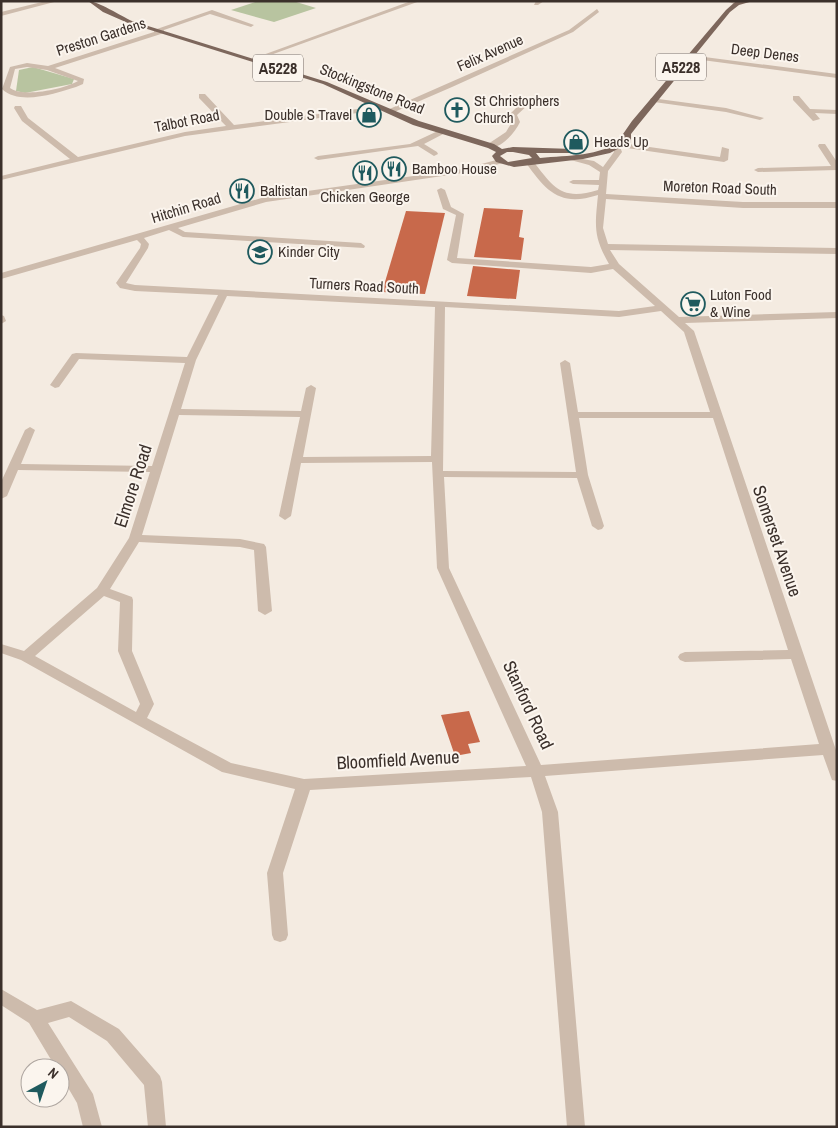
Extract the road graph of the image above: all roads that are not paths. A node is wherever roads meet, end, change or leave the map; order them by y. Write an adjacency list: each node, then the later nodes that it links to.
1 (55, 1): 7 (street)
2 (91, 1): 9 (main road, Stockingstone Road / A5228)
3 (417, 1): 11 (street)
4 (750, 1): 5 (main road, A5228)
5 (733, 2): 10 (main road, A5228)
6 (597, 11): 20 (street, Felix Avenue)
7 (1, 14)
8 (251, 25): 9 (street, Preston Gardens)
9 (159, 31): 11 (main road, Stockingstone Road / A5228); 12 (street, Preston Gardens)
10 (689, 57): 13 (street, Deep Denes); 16 (main road, A5228)
11 (252, 60): 19 (main road, Stockingstone Road / A5228)
12 (48, 68): 12 (street, Preston Gardens)
13 (837, 76)
14 (202, 96): 25 (street)
15 (796, 98): 21 (street)
16 (654, 100): 23 (street); 29 (main road, A5228)
17 (525, 104): 28 (street)
18 (18, 108): 37 (street)
19 (380, 108): 20 (main road, Stockingstone Road / A5228); 25 (street, Talbot Road)
20 (389, 111): 26 (main road, Stockingstone Road / A5228)
21 (808, 111): 22 (street); 24 (street)
22 (837, 112)
23 (760, 118)
24 (816, 120)
25 (231, 127): 37 (street, Talbot Road)
26 (443, 132): 27 (street); 28 (main road, Stockingstone Road / A5228)
27 (418, 143): 34 (street); 35 (street)
28 (491, 146): 33 (main road, Stockingstone Road / A5228)
29 (616, 146): 31 (street); 32 (main road); 36 (main road); 42 (street)
30 (822, 146): 40 (street)
31 (724, 149)
32 (526, 151): 33 (main road); 39 (main road)
33 (502, 152): 38 (main road)
34 (434, 154)
35 (318, 158)
36 (571, 159): 39 (main road); 42 (street)
37 (76, 160): 43 (street, Talbot Road)
38 (500, 161): 39 (main road); 48 (street, Hitchin Road)
39 (532, 162): 46 (street)
40 (837, 168): 41 (street)
41 (758, 170)
42 (604, 171): 46 (street)
43 (1, 178)
44 (573, 182): 46 (street, Moreton Road South)
45 (441, 190): 53 (street)
46 (602, 190): 47 (street, Moreton Road South); 51 (street)
47 (837, 205)
48 (170, 227): 49 (street, Hitchin Road); 50 (street)
49 (139, 237): 54 (street, Hitchin Road); 55 (street, Turners Road South)
50 (361, 246)
51 (604, 247): 52 (street); 53 (street)
52 (837, 251)
53 (614, 266): 57 (street, Somerset Avenue)
54 (1, 276)
55 (222, 294): 56 (street, Turners Road South); 60 (street, Elmore Road)
56 (440, 305): 57 (street, Turners Road South); 69 (street, Stanford Road)
57 (663, 308): 59 (street, Somerset Avenue)
58 (837, 315): 59 (street)
59 (678, 320): 67 (street, Somerset Avenue)
60 (191, 360): 62 (street); 64 (street, Elmore Road)
61 (564, 363): 66 (street)
62 (55, 385)
63 (311, 388): 65 (street)
64 (174, 412): 65 (street); 72 (street, Elmore Road)
65 (305, 414): 70 (street)
66 (573, 415): 67 (street); 74 (street)
67 (717, 415): 82 (street, Somerset Avenue)
68 (30, 430): 71 (street)
69 (437, 459): 70 (street); 73 (street, Stanford Road)
70 (296, 460): 76 (street)
71 (14, 466): 72 (street); 75 (street)
72 (157, 470): 78 (street, Elmore Road)
73 (438, 474): 74 (street); 87 (street, Stanford Road)
74 (582, 475): 77 (street)
75 (1, 496)
76 (285, 516)
77 (598, 526)
78 (136, 538): 79 (street, Elmore Road); 80 (street)
79 (102, 591): 83 (street, Elmore Road); 85 (street)
80 (265, 612)
81 (1, 648): 83 (street, Bloomfield Avenue)
82 (796, 654): 84 (street); 86 (street, Somerset Avenue)
83 (26, 656): 85 (street, Bloomfield Avenue)
84 (685, 657)
85 (140, 720): 89 (street, Bloomfield Avenue)
86 (830, 743): 87 (street, Bloomfield Avenue); 88 (street, Somerset Avenue)
87 (536, 771): 89 (street, Bloomfield Avenue); 95 (street, Stanford Road)
88 (837, 776)
89 (304, 784): 90 (street)
90 (280, 935)
91 (1, 996): 92 (street)
92 (35, 1018): 93 (street); 94 (street)
93 (93, 1127)
94 (157, 1127)
95 (576, 1127)

